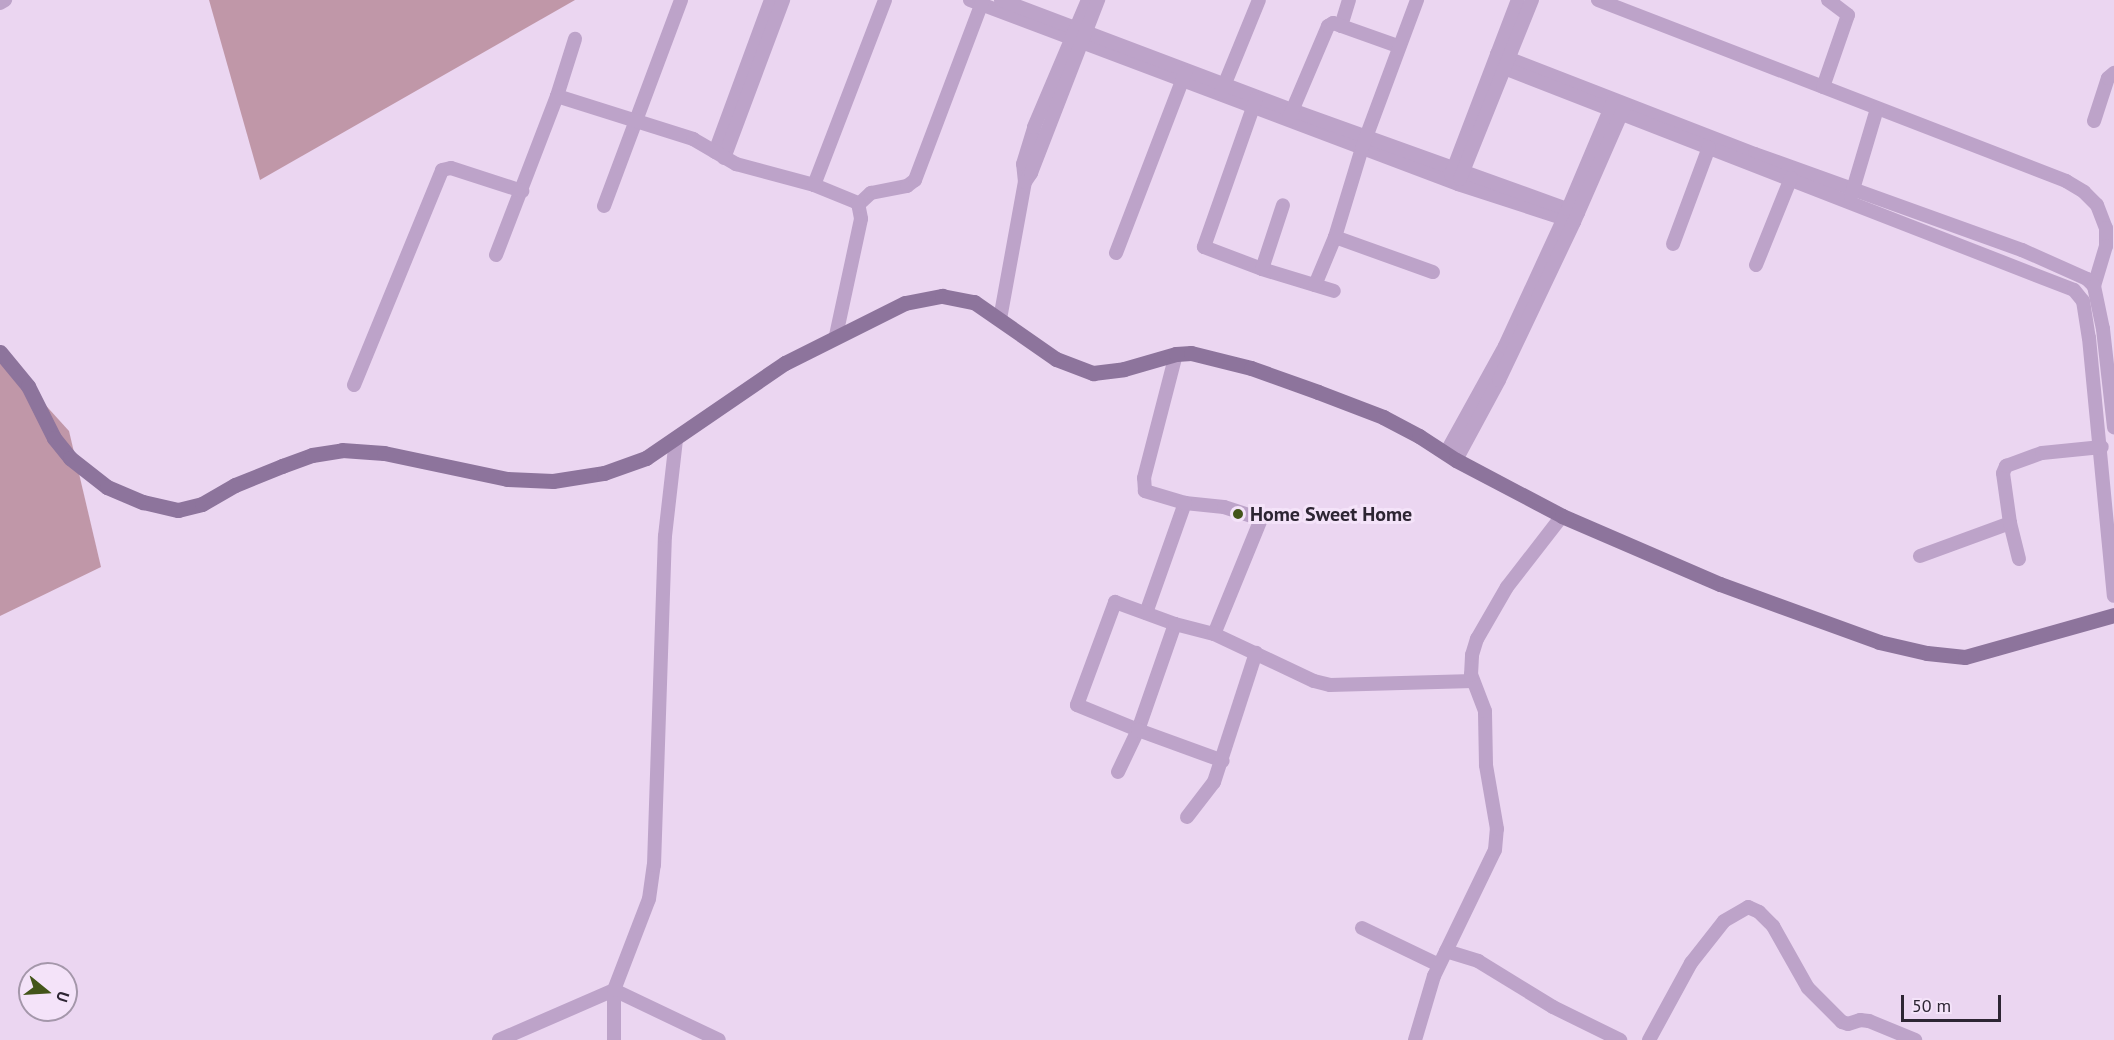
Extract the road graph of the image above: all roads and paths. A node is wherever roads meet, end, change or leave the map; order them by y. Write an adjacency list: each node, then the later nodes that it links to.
1 (5, 0): 17 (street)
2 (681, 0): 32 (street)
3 (771, 0): 36 (street)
4 (783, 0): 36 (street)
5 (885, 0): 39 (street)
6 (1001, 0): 19 (street)
7 (1088, 0): 19 (street)
8 (1098, 0): 19 (street)
9 (1259, 0): 26 (street)
10 (1349, 0): 18 (street)
11 (1417, 0): 21 (street)
12 (1518, 0): 22 (street)
13 (1532, 0): 22 (street)
14 (1598, 0): 25 (street)
15 (1827, 0): 25 (street)
16 (978, 1): 19 (street); 42 (street)
17 (0, 3)
18 (1341, 26): 21 (street); 31 (street)
19 (1079, 34): 24 (street); 56 (street)
20 (575, 39): 27 (street)
21 (1398, 46): 34 (street)
22 (1501, 61): 29 (street); 37 (street)
23 (2114, 73): 33 (street)
24 (1185, 75): 26 (street); 48 (street)
25 (1823, 87): 30 (street)
26 (1223, 89): 28 (street)
27 (557, 96): 32 (street); 40 (street)
28 (1255, 102): 31 (street); 51 (street)
29 (1618, 106): 35 (street); 41 (street); 45 (street)
30 (1877, 109): 41 (street); 54 (street)
31 (1290, 115): 34 (street)
32 (637, 119): 36 (street); 44 (street)
33 (2094, 121)
34 (1364, 142): 37 (street); 46 (street)
35 (1709, 147): 38 (street); 47 (street)
36 (719, 155): 39 (street)
37 (1456, 175): 45 (street)
38 (1791, 178): 41 (street); 50 (street)
39 (814, 186): 42 (street)
40 (522, 191): 49 (street); 62 (street)
41 (1852, 196): 54 (street); 57 (street)
42 (858, 205): 59 (street)
43 (1283, 205): 51 (street)
44 (604, 206)
45 (1571, 216): 66 (street)
46 (1335, 237): 52 (street); 53 (street)
47 (1673, 244)
48 (1116, 253)
49 (496, 255)
50 (1756, 265)
51 (1262, 269): 53 (street)
52 (1433, 272)
53 (1315, 285): 55 (street)
54 (2094, 286): 58 (street)
55 (1334, 291)
56 (1000, 319): 59 (main road); 61 (main road)
57 (2087, 326): 58 (street); 65 (street)
58 (2108, 332): 63 (street)
59 (836, 336): 64 (main road)
60 (0, 352): 64 (main road)
61 (1176, 354): 66 (main road); 67 (street)
62 (354, 385)
63 (2114, 427)
64 (676, 439): 86 (street)
65 (2102, 447): 69 (street); 72 (street)
66 (1451, 456): 68 (main road)
67 (1185, 503): 73 (street); 76 (street)
68 (1562, 516): 74 (main road); 78 (street)
69 (2010, 523): 70 (street); 71 (street)
70 (1920, 556)
71 (2019, 559)
72 (2114, 596)
73 (1146, 612): 75 (street); 79 (street)
74 (2114, 615)
75 (1175, 624): 76 (street); 79 (street)
76 (1214, 634): 77 (street)
77 (1256, 653): 78 (street); 80 (street)
78 (1473, 681): 84 (street)
79 (1138, 730): 80 (street); 81 (street)
80 (1223, 761): 82 (street)
81 (1118, 772)
82 (1187, 817)
83 (1362, 928): 85 (street)
84 (1446, 951): 85 (street); 91 (street)
85 (1439, 965): 90 (street)
86 (614, 990): 87 (street); 88 (street); 89 (street)
87 (499, 1040)
88 (614, 1040)
89 (719, 1040)
90 (1415, 1040)
91 (1620, 1040)
92 (1649, 1040): 93 (street)
93 (1915, 1040)

